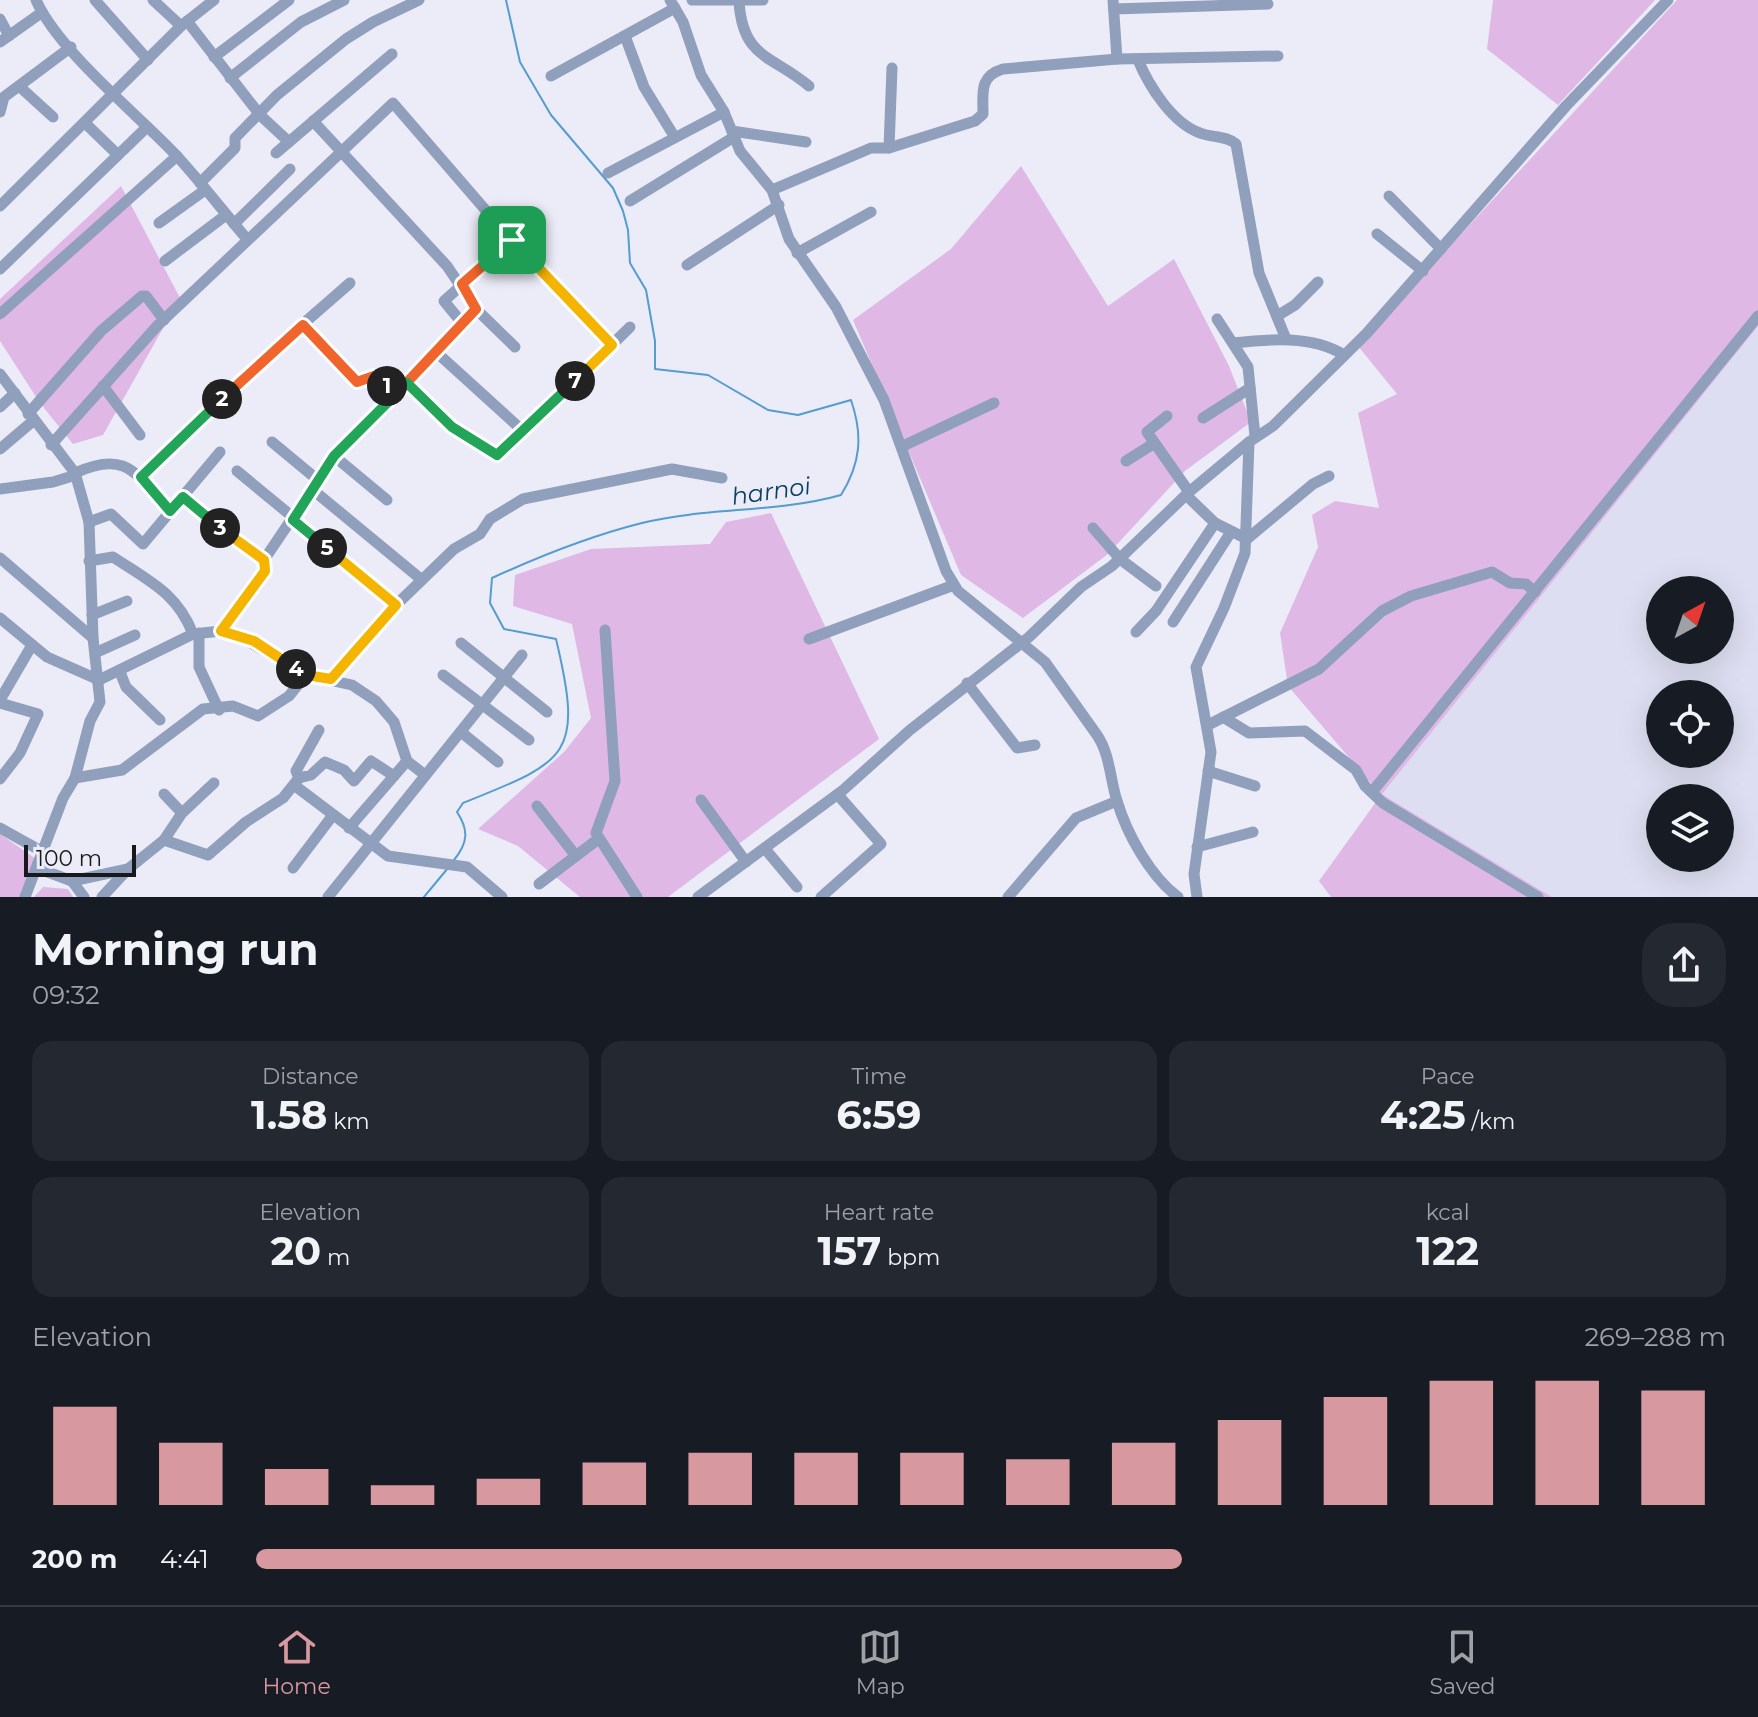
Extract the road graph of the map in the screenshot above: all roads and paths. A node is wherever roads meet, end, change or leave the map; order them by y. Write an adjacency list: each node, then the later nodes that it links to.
1 (36, 0): 15 (street)
2 (95, 0): 25 (street)
3 (153, 0): 17 (street)
4 (289, 0): 23 (street)
5 (344, 0): 29 (street)
6 (419, 0): 35 (street)
7 (692, 0): 11 (street)
8 (763, 0): 11 (street)
9 (1668, 0): 63 (street)
10 (208, 2): 17 (street)
11 (739, 2): 31 (street)
12 (673, 4): 18 (street); 34 (street)
13 (1268, 4): 14 (street)
14 (1114, 5): 24 (street)
15 (41, 13): 19 (street); 20 (street)
16 (0, 19): 19 (street)
17 (184, 24): 23 (street); 25 (street)
18 (625, 36): 28 (street); 41 (street)
19 (4, 39)
20 (71, 47): 30 (street); 32 (street)
21 (392, 54): 37 (street)
22 (1278, 56): 26 (street)
23 (214, 57): 29 (street)
24 (1117, 59): 26 (street); 44 (street)
25 (148, 60): 32 (street)
26 (1138, 60): 74 (street)
27 (892, 68): 44 (street)
28 (551, 76)
29 (230, 78): 35 (street)
30 (19, 86): 33 (street); 36 (street)
31 (809, 86)
32 (114, 95): 38 (street); 39 (street)
33 (0, 112)
34 (724, 112): 40 (street); 41 (street)
35 (260, 115): 42 (street); 51 (street)
36 (53, 117)
37 (313, 121): 42 (street); 45 (street)
38 (85, 123): 47 (street); 56 (street)
39 (147, 127): 47 (street); 48 (street)
40 (733, 134): 43 (street); 52 (street); 54 (street)
41 (674, 136): 50 (street)
42 (289, 142): 46 (street)
43 (806, 142)
44 (889, 148): 52 (street)
45 (341, 151): 61 (street); 62 (street); 71 (street)
46 (276, 153)
47 (118, 155): 67 (street)
48 (177, 156): 51 (street); 73 (street)
49 (290, 169): 58 (street)
50 (608, 173)
51 (202, 187): 58 (street); 59 (street)
52 (772, 190): 55 (street)
53 (1389, 196): 63 (street)
54 (630, 201)
55 (779, 205): 64 (street); 66 (street)
56 (0, 206)
57 (871, 212): 64 (street)
58 (230, 220): 61 (street); 65 (street)
59 (159, 223)
60 (1377, 234): 68 (street)
61 (247, 239): 77 (street)
62 (512, 240): 71 (street); 83 (street)
63 (1441, 249): 68 (street)
64 (797, 253): 104 (street)
65 (165, 261)
66 (687, 265)
67 (0, 269)
68 (1423, 271): 86 (street)
69 (1318, 282): 74 (street)
70 (350, 283): 79 (street)
71 (462, 284): 72 (street); 78 (street)
72 (476, 309): 78 (street); 84 (street)
73 (0, 314)
74 (1277, 316): 81 (street)
75 (1758, 316): 133 (street)
76 (1217, 319): 82 (street)
77 (164, 320): 89 (street); 96 (street)
78 (462, 323): 85 (street)
79 (303, 325): 92 (street); 112 (street)
80 (630, 327): 83 (street)
81 (1286, 339): 82 (street); 86 (street)
82 (1233, 343): 90 (street)
83 (612, 345): 98 (street)
84 (515, 347)
85 (435, 351): 88 (street); 98 (street)
86 (1344, 355): 100 (street)
87 (0, 374): 91 (street)
88 (408, 382): 92 (street); 98 (street)
89 (103, 386): 99 (street); 103 (street)
90 (1250, 388): 97 (street); 100 (street)
91 (15, 393): 94 (street); 96 (street)
92 (396, 394): 107 (street)
93 (994, 403): 104 (street)
94 (0, 407)
95 (1167, 416): 102 (street)
96 (31, 418): 103 (street); 105 (street)
97 (1203, 418)
98 (523, 431)
99 (140, 435)
100 (1252, 439): 116 (street); 125 (street)
101 (272, 442): 114 (street)
102 (1153, 444): 108 (street); 116 (street)
103 (51, 445): 110 (street)
104 (903, 446): 131 (street)
105 (0, 449)
106 (220, 452): 117 (street)
107 (334, 456): 114 (street); 118 (street)
108 (1126, 461)
109 (237, 471): 120 (street)
110 (75, 474): 112 (street); 115 (street); 121 (street)
111 (1329, 476): 125 (street)
112 (141, 477): 119 (street)
113 (722, 478): 130 (street)
114 (316, 486): 120 (street); 130 (street)
115 (0, 489)
116 (1187, 494): 122 (street); 127 (street)
117 (183, 497): 119 (street); 128 (street)
118 (387, 500)
119 (170, 511): 121 (street)
120 (293, 519): 128 (street); 135 (street)
121 (89, 522): 129 (street)
122 (1215, 523): 124 (street); 141 (street)
123 (1093, 528): 127 (street)
124 (1231, 532): 125 (street); 138 (street)
125 (1247, 539): 165 (street)
126 (0, 558): 145 (street)
127 (1120, 559): 132 (street); 147 (street)
128 (264, 560): 140 (street)
129 (89, 561): 136 (street); 142 (street)
130 (422, 580): 135 (street)
131 (954, 585): 146 (street); 147 (street)
132 (1156, 586)
133 (1535, 592): 163 (street); 180 (street)
134 (127, 601): 136 (street)
135 (396, 605): 156 (street)
136 (92, 615): 145 (street)
137 (4, 622): 144 (street); 149 (street)
138 (1173, 622)
139 (605, 630): 192 (street)
140 (221, 631): 142 (street); 153 (street)
141 (1136, 632)
142 (196, 634): 152 (street); 161 (street)
143 (135, 635): 150 (street)
144 (0, 638)
145 (93, 638): 150 (street)
146 (809, 639)
147 (1022, 641): 158 (street); 184 (street)
148 (461, 643): 155 (street)
149 (32, 645): 157 (street); 159 (street)
150 (95, 653): 157 (street)
151 (522, 655): 155 (street)
152 (120, 672): 157 (street); 164 (street)
153 (306, 675): 156 (street); 161 (street)
154 (443, 675): 160 (street)
155 (505, 676): 160 (street); 162 (street)
156 (331, 679): 170 (street)
157 (99, 680): 175 (street)
158 (967, 683): 169 (street); 182 (street)
159 (0, 701): 176 (street)
160 (483, 704): 167 (street); 168 (street)
161 (219, 710): 175 (street)
162 (547, 712)
163 (1223, 717): 165 (street); 180 (street)
164 (160, 720)
165 (1208, 725): 172 (street)
166 (319, 730): 177 (street)
167 (461, 732): 171 (street); 173 (street)
168 (529, 740)
169 (1035, 745)
170 (407, 761): 173 (street); 174 (street)
171 (498, 762)
172 (1208, 771): 179 (street); 194 (street)
173 (425, 775): 193 (street)
174 (394, 776): 177 (street); 189 (street)
175 (75, 778): 196 (street)
176 (0, 779)
177 (296, 781): 187 (street); 191 (street)
178 (214, 783): 186 (street)
179 (1255, 786)
180 (1372, 792): 216 (street)
181 (164, 794): 186 (street)
182 (838, 795): 195 (street); 213 (street)
183 (701, 800): 198 (street)
184 (1117, 801): 205 (street); 214 (street)
185 (537, 806): 197 (street)
186 (182, 813): 191 (street)
187 (333, 815): 189 (street); 200 (street)
188 (0, 828): 196 (street)
189 (349, 828): 193 (street)
190 (1253, 832): 194 (street)
191 (164, 840): 201 (street)
192 (597, 840): 197 (street); 211 (street)
193 (370, 845): 209 (street); 210 (street)
194 (1197, 847): 215 (street)
195 (766, 850): 198 (street); 204 (street)
196 (43, 852): 199 (street)
197 (576, 856): 203 (street)
198 (746, 862): 212 (street)
199 (37, 868): 202 (street); 206 (street)
200 (293, 868)
201 (128, 869): 202 (street); 208 (street)
202 (72, 881): 207 (street)
203 (539, 884)
204 (797, 887)
205 (1169, 894)
206 (25, 897)
207 (84, 897)
208 (102, 897)
209 (328, 897)
210 (502, 897)
211 (637, 897)
212 (698, 897)
213 (821, 897)
214 (1008, 897)
215 (1197, 897)
216 (1538, 897)

